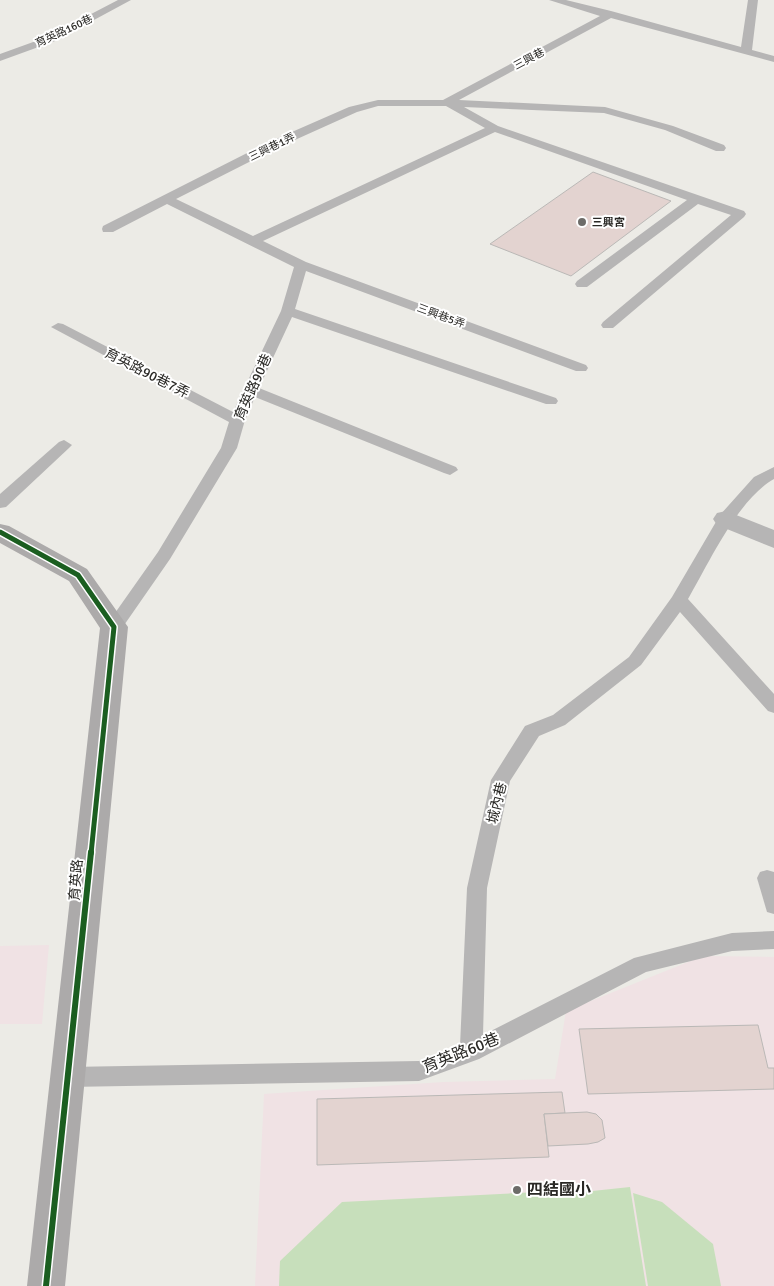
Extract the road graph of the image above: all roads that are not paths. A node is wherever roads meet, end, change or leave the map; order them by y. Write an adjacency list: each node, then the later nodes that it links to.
1 (126, 0): 6 (lane, 育英路160巷)
2 (554, 0): 4 (lane)
3 (753, 0): 5 (lane)
4 (611, 14): 5 (lane); 8 (lane, 三興巷)
5 (746, 51): 7 (lane)
6 (0, 58)
7 (774, 58)
8 (446, 103): 9 (lane); 10 (lane, 三興巷1弄); 12 (lane, 三興巷1弄)
9 (494, 128): 11 (lane); 14 (lane)
10 (720, 148)
11 (696, 199): 16 (lane); 18 (lane)
12 (168, 200): 13 (lane, 三興巷1弄); 14 (lane)
13 (108, 229)
14 (253, 241): 15 (lane)
15 (301, 265): 17 (lane, 育英路90巷); 20 (lane, 三興巷5弄)
16 (582, 284)
17 (288, 311): 21 (lane, 育英路90巷); 22 (lane)
18 (608, 325)
19 (58, 327): 23 (lane, 育英路90巷7弄)
20 (580, 368)
21 (250, 390): 23 (lane, 育英路90巷); 25 (lane)
22 (551, 401)
23 (237, 420): 32 (lane, 育英路90巷)
24 (64, 445): 27 (lane)
25 (450, 470)
26 (774, 472): 28 (lane, 城內巷)
27 (0, 503)
28 (726, 519): 30 (street); 31 (lane, 城內巷)
29 (0, 532): 32 (street)
30 (774, 540)
31 (679, 600): 33 (lane); 37 (lane, 城內巷)
32 (114, 627): 38 (street, 育英路)
33 (774, 706)
34 (767, 878): 35 (lane)
35 (774, 906)
36 (774, 940): 37 (lane, 育英路60巷)
37 (471, 1052): 38 (lane, 育英路60巷)
38 (68, 1077): 39 (street, 育英路)
39 (46, 1286)

